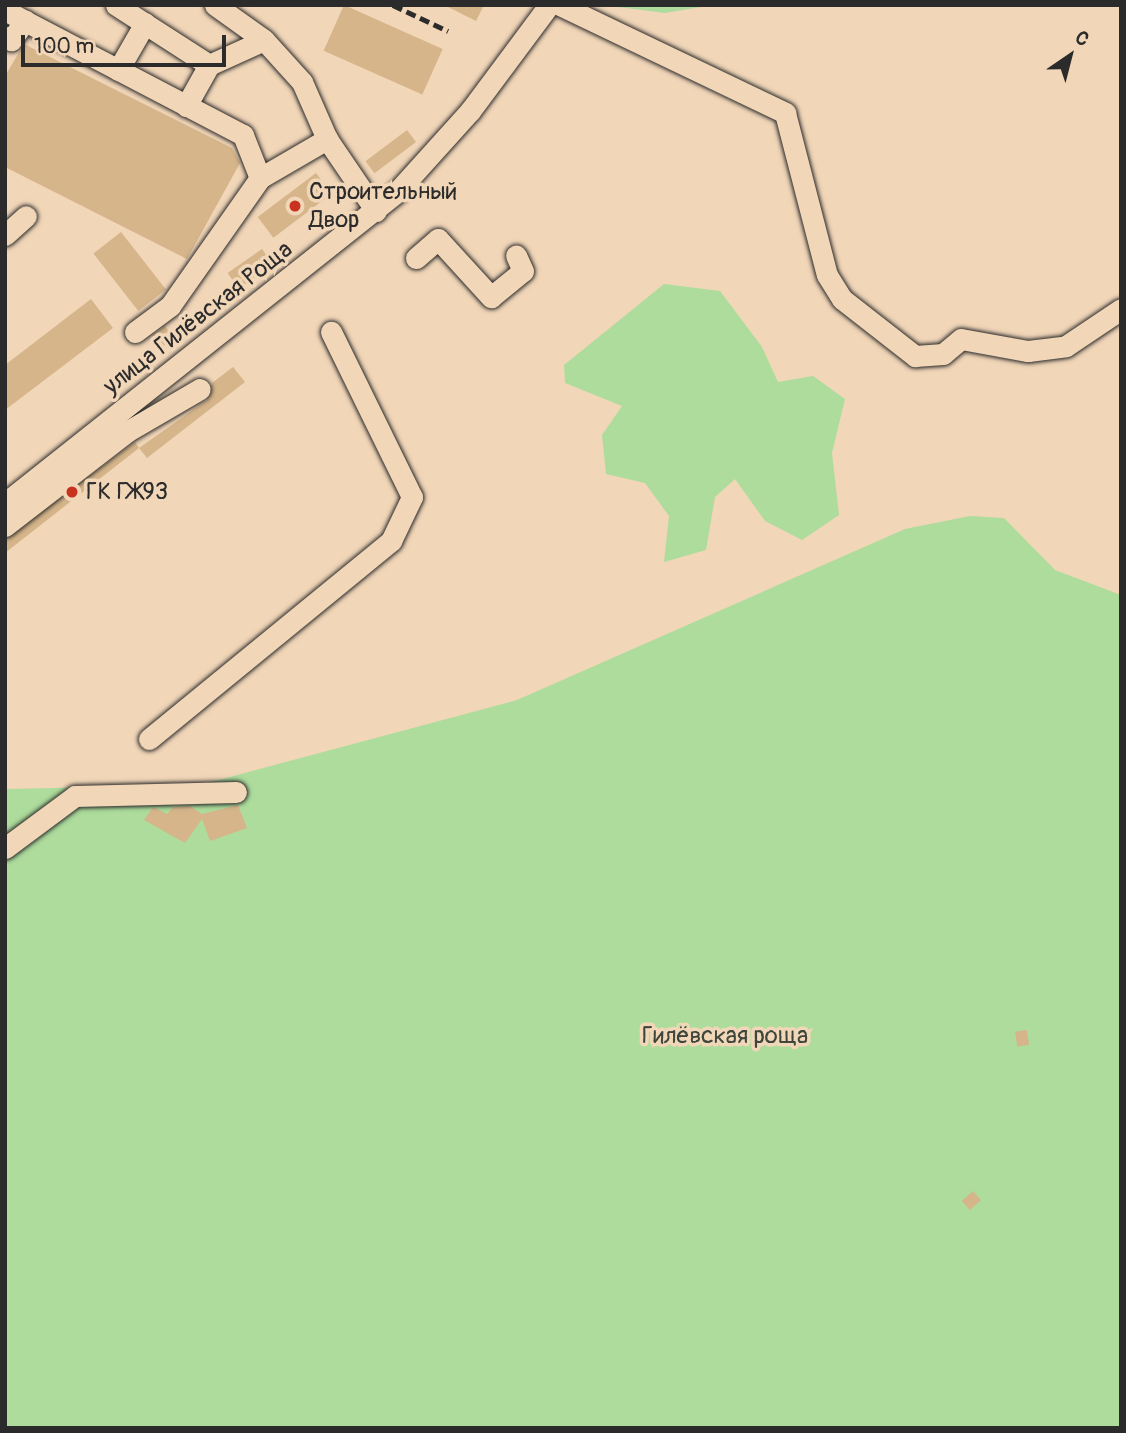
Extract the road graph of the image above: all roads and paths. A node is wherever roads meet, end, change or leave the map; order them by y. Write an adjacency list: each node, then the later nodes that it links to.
1 (116, 5): 7 (street)
2 (215, 5): 8 (street)
3 (549, 5): 15 (street, улица Гилёвская Роща)
4 (560, 5): 20 (street)
5 (5, 9): 6 (street)
6 (25, 21): 9 (street); 11 (street)
7 (145, 23): 10 (street); 11 (street)
8 (264, 40): 10 (street); 13 (street)
9 (7, 42)
10 (209, 65): 12 (street)
11 (118, 70): 12 (street)
12 (187, 106): 14 (street)
13 (327, 139): 14 (street); 15 (street)
14 (260, 178): 21 (street)
15 (376, 211): 24 (street, улица Гилёвская Роща)
16 (26, 216): 17 (street)
17 (5, 235)
18 (516, 255): 19 (street)
19 (416, 258)
20 (1121, 309)
21 (135, 332)
22 (331, 332): 26 (street)
23 (200, 389): 25 (street)
24 (5, 503)
25 (5, 526)
26 (149, 739)
27 (236, 792): 28 (street)
28 (5, 848)

